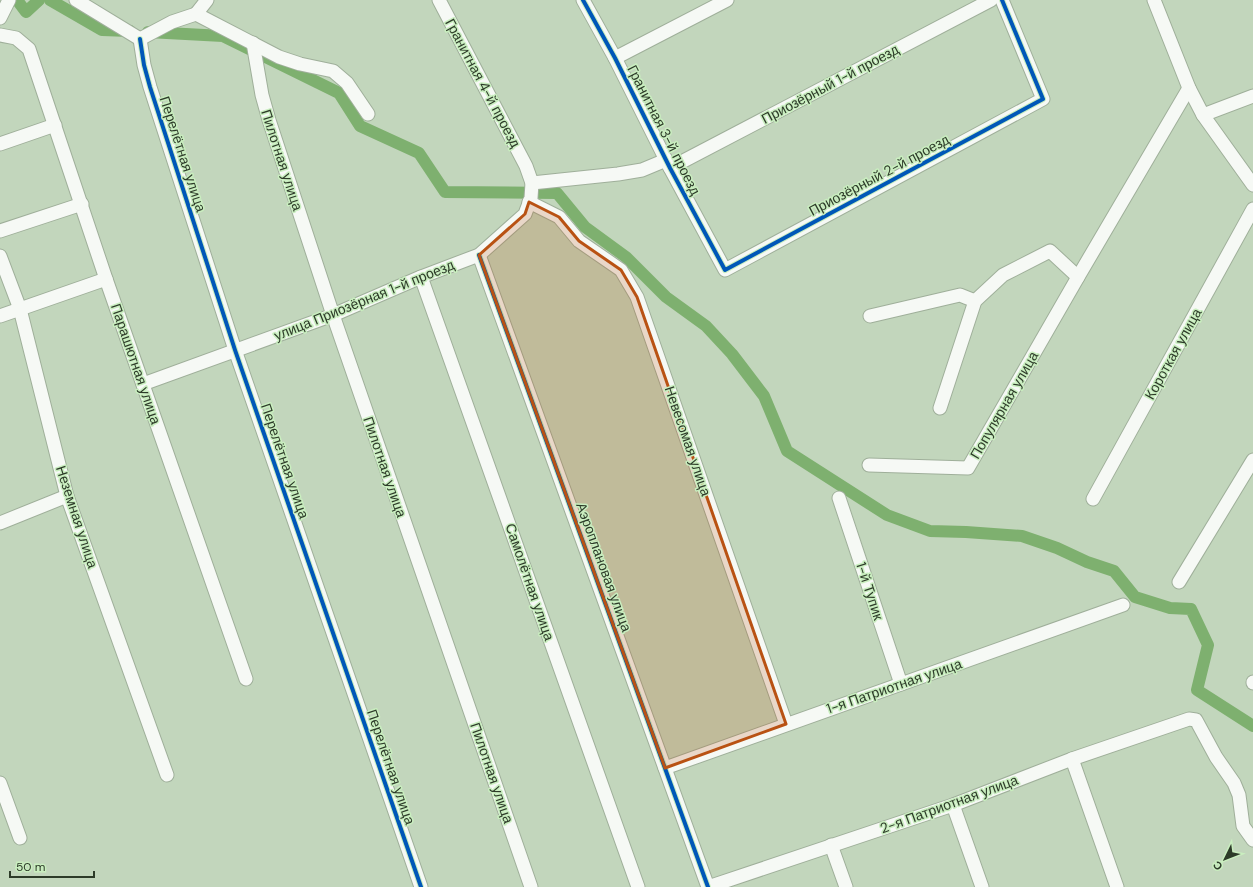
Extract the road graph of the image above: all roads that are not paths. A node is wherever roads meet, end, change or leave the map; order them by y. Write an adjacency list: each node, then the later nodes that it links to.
1 (9, 0): 11 (street)
2 (76, 0): 13 (street)
3 (207, 0): 10 (street)
4 (439, 0): 23 (street, Гранитная 4-й проезд)
5 (583, 0): 15 (street, Гранитная 3-й проезд)
6 (725, 0): 15 (street)
7 (991, 0): 22 (street, Приозёрный 1-й проезд)
8 (1002, 0): 32 (street, Приозёрный 2-й проезд)
9 (1154, 0): 16 (street)
10 (196, 14): 13 (street); 14 (street)
11 (0, 18)
12 (0, 35): 20 (street, Парашютная улица)
13 (140, 39): 41 (street, Перелётная улица)
14 (253, 44): 18 (street); 38 (street, Пилотная улица)
15 (615, 58): 22 (street, Гранитная 3-й проезд)
16 (1189, 88): 19 (street); 34 (street, Популярная улица)
17 (1253, 96): 19 (street)
18 (368, 114)
19 (1203, 115): 25 (street)
20 (55, 125): 21 (street); 27 (street, Парашютная улица)
21 (0, 144)
22 (668, 164): 24 (street, Приозёрный 1-й проезд); 32 (street, Гранитная 3-й проезд)
23 (526, 166): 24 (street, улица Приозёрная 1-й проезд)
24 (532, 183): 26 (street, улица Приозёрная 1-й проезд)
25 (1253, 185)
26 (530, 200): 30 (street, улица Приозёрная 1-й проезд); 54 (street, Невесомая улица)
27 (82, 204): 29 (street); 35 (street, Парашютная улица)
28 (1253, 209): 48 (street, Короткая улица)
29 (0, 231)
30 (479, 254): 33 (street, улица Приозёрная 1-й проезд); 56 (street, Аэроплановая улица)
31 (0, 256): 37 (street, Неземная улица)
32 (725, 270)
33 (421, 277): 38 (street, улица Приозёрная 1-й проезд); 65 (street, Самолётная улица)
34 (1078, 277): 36 (street); 45 (street, Популярная улица)
35 (106, 279): 37 (street); 42 (street, Парашютная улица)
36 (975, 301): 40 (street); 43 (street)
37 (20, 309): 39 (street); 46 (street, Неземная улица)
38 (332, 315): 41 (street, улица Приозёрная 1-й проезд); 64 (street, Пилотная улица)
39 (0, 316)
40 (870, 316)
41 (235, 350): 42 (street, улица Приозёрная 1-й проезд); 63 (street, Перелётная улица)
42 (143, 384): 52 (street, Парашютная улица)
43 (940, 408)
44 (1253, 460): 50 (street)
45 (869, 464)
46 (68, 496): 49 (street); 57 (street, Неземная улица)
47 (839, 498): 53 (street, 1-й Тупик)
48 (1093, 499)
49 (0, 523)
50 (1179, 582)
51 (1122, 605): 53 (street, 1-я Патриотная улица)
52 (246, 679)
53 (901, 684): 54 (street, 1-я Патриотная улица)
54 (786, 724): 56 (street, 1-я Патриотная улица)
55 (1072, 759): 59 (street, 2-я Патриотная улица); 61 (street, 2-я Патриотная улица); 69 (street)
56 (665, 768): 66 (street, Аэроплановая улица)
57 (167, 775)
58 (0, 783): 60 (street)
59 (953, 805): 62 (street, 2-я Патриотная улица); 68 (street)
60 (20, 838)
61 (1253, 840)
62 (831, 845): 66 (street, 2-я Патриотная улица); 67 (street)
63 (421, 887)
64 (531, 887)
65 (638, 887)
66 (708, 887)
67 (846, 887)
68 (982, 887)
69 (1117, 887)

